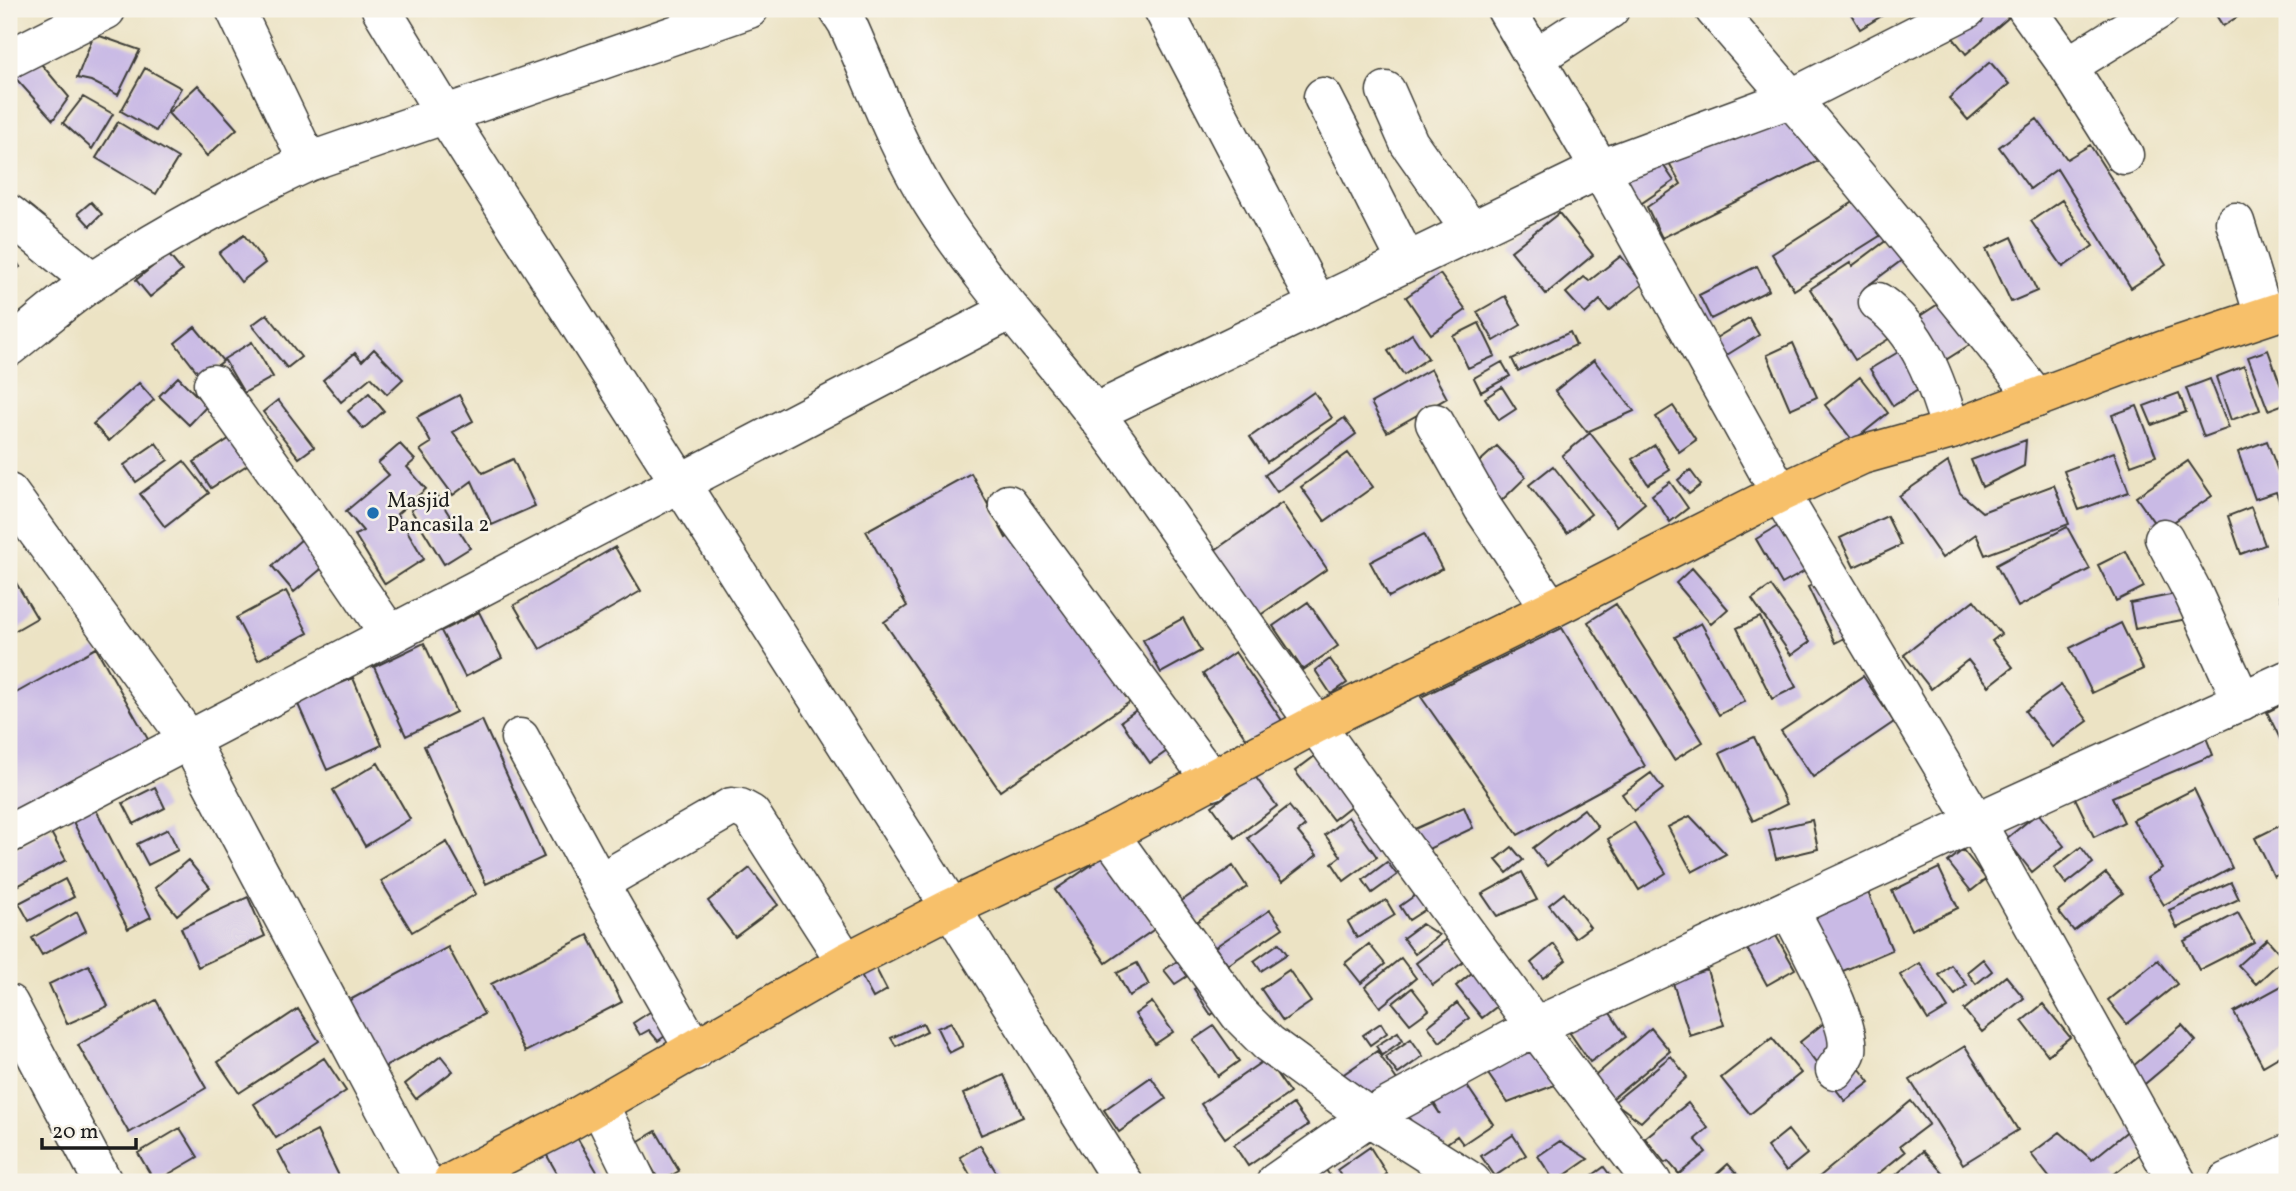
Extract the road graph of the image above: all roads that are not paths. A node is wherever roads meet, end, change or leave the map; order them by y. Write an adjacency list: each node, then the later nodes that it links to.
1 (235, 9): 21 (street)
2 (381, 9): 19 (street)
3 (749, 9): 19 (street)
4 (838, 9): 30 (street)
5 (1163, 9): 29 (street)
6 (1506, 9): 14 (street)
7 (1609, 9): 14 (street)
8 (1714, 9): 18 (street)
9 (1966, 9): 18 (street)
10 (2027, 9): 15 (street)
11 (2160, 9): 15 (street)
12 (106, 10): 13 (street)
13 (9, 58)
14 (1535, 58): 22 (street)
15 (2068, 66): 20 (street)
16 (1386, 91): 25 (street)
17 (1323, 97): 26 (street)
18 (1792, 99): 22 (street); 34 (street)
19 (445, 114): 21 (street); 38 (street)
20 (2124, 155)
21 (308, 162): 27 (street)
22 (1600, 169): 25 (street); 39 (street)
23 (9, 214): 27 (street)
24 (2235, 222): 31 (street)
25 (1471, 231): 26 (street)
26 (1407, 262): 29 (street)
27 (92, 281): 32 (street)
28 (1878, 302): 37 (street)
29 (1318, 305): 35 (street)
30 (1011, 310): 35 (street); 38 (street)
31 (2275, 313): 34 (main road)
32 (9, 347)
33 (213, 384): 44 (street)
34 (2037, 398): 37 (main road)
35 (1096, 412): 47 (street)
36 (1435, 423): 43 (street)
37 (1951, 430): 39 (main road)
38 (681, 483): 44 (street); 55 (street)
39 (1780, 493): 43 (main road); 51 (street)
40 (9, 494): 49 (street)
41 (1008, 504): 50 (street)
42 (2164, 538): 46 (street)
43 (1551, 609): 47 (main road)
44 (390, 635): 49 (street)
45 (2287, 680): 46 (street)
46 (2242, 701): 51 (street)
47 (1314, 725): 50 (main road); 59 (street)
48 (520, 738): 54 (street)
49 (189, 740): 52 (street); 67 (street)
50 (1212, 781): 53 (main road)
51 (1976, 822): 56 (street); 73 (street)
52 (9, 834)
53 (1109, 834): 55 (main road); 63 (street)
54 (599, 883): 57 (street); 60 (street)
55 (951, 908): 57 (main road); 65 (street)
56 (1789, 909): 59 (street); 61 (street)
57 (846, 962): 60 (main road)
58 (9, 1004): 66 (street)
59 (1534, 1027): 63 (street); 72 (street)
60 (695, 1051): 62 (main road)
61 (1835, 1070)
62 (599, 1105): 68 (main road); 69 (street)
63 (1369, 1117): 70 (street); 71 (street)
64 (2287, 1154): 74 (street)
65 (1115, 1180)
66 (103, 1182)
67 (424, 1182)
68 (453, 1182)
69 (637, 1182)
70 (1276, 1182)
71 (1472, 1182)
72 (1653, 1182)
73 (2177, 1182)
74 (2227, 1182)

